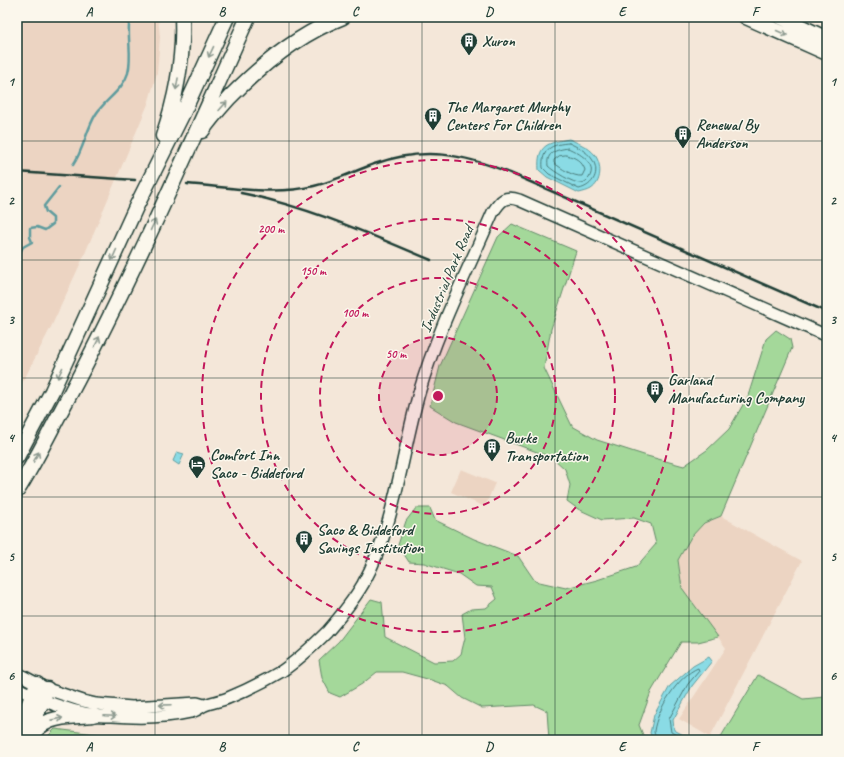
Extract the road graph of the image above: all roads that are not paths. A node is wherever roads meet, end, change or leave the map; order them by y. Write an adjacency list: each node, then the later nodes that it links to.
1 (182, 17): 10 (highway, one-way to 10)
2 (227, 17): 10 (highway, one-way to 10)
3 (248, 17): 9 (highway)
4 (343, 17): 9 (highway, one-way to 4)
5 (746, 17): 8 (highway, one-way to 8)
6 (782, 17): 7 (highway)
7 (827, 39)
8 (827, 53)
9 (184, 160): 13 (highway, one-way to 9)
10 (136, 207): 12 (highway, one-way to 12)
11 (827, 336): 17 (street, Industrial Park Road)
12 (17, 456)
13 (17, 491)
14 (17, 674): 16 (street, Industrial Park Road)
15 (17, 688): 16 (street, Industrial Park Road)
16 (40, 692): 17 (street, Industrial Park Road, one-way to 16); 18 (street, Industrial Park Road); 19 (highway); 20 (highway)
17 (204, 705): 18 (street, Industrial Park Road, one-way to 17)
18 (93, 715): 20 (highway, one-way to 18)
19 (17, 732)
20 (28, 740)

